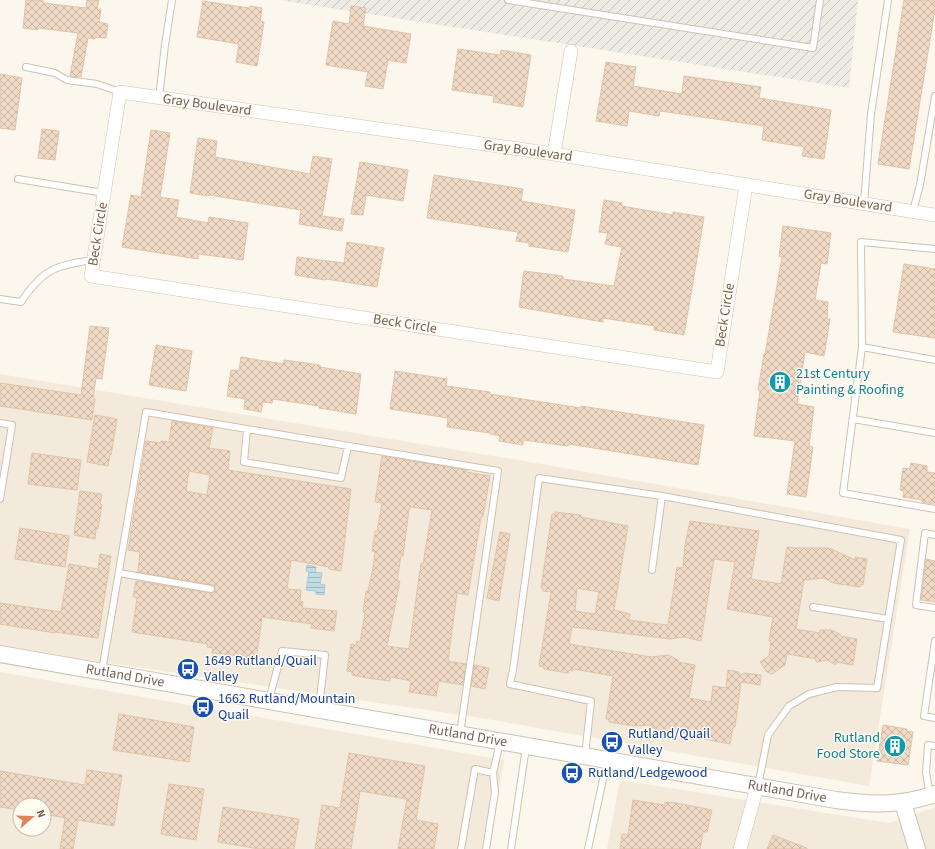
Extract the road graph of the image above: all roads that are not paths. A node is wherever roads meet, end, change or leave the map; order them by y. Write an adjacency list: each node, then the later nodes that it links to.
1 (172, 0): 9 (lane)
2 (508, 0): 3 (lane)
3 (820, 0)
4 (888, 0): 14 (lane)
5 (571, 51): 10 (street)
6 (26, 67): 7 (lane)
7 (120, 92): 9 (street, Gray Boulevard); 13 (street, Beck Circle)
8 (935, 96): 15 (lane)
9 (159, 98): 10 (street, Gray Boulevard)
10 (554, 154): 12 (street, Gray Boulevard)
11 (18, 179): 13 (lane)
12 (746, 185): 14 (street, Gray Boulevard); 18 (street, Beck Circle)
13 (104, 193): 18 (street, Beck Circle)
14 (864, 203): 15 (street, Gray Boulevard)
15 (913, 211): 16 (street, Gray Boulevard)
16 (935, 215)
17 (935, 249): 20 (lane)
18 (94, 260): 19 (lane)
19 (0, 299)
20 (862, 347): 21 (lane); 22 (lane)
21 (935, 360)
22 (853, 419): 25 (lane); 29 (lane)
23 (0, 423): 28 (lane)
24 (247, 429): 26 (lane); 26 (lane); 32 (lane)
25 (935, 434)
26 (348, 446): 43 (lane)
27 (662, 496): 31 (lane); 36 (lane); 47 (lane)
28 (0, 498)
29 (935, 509)
30 (935, 535): 35 (lane)
31 (652, 570)
32 (119, 573): 33 (lane); 39 (lane)
33 (211, 589)
34 (813, 607): 36 (lane)
35 (935, 608)
36 (888, 619): 50 (lane)
37 (935, 641): 42 (lane)
38 (0, 654): 39 (street, Rutland Drive)
39 (102, 672): 40 (street, Rutland Drive)
40 (268, 701): 41 (street, Rutland Drive); 41 (lane)
41 (318, 710): 43 (street, Rutland Drive)
42 (935, 718)
43 (460, 735): 44 (street, Rutland Drive)
44 (500, 742): 46 (street, Rutland Drive); 49 (lane)
45 (935, 746): 51 (lane)
46 (526, 747): 47 (street, Rutland Drive); 55 (lane)
47 (585, 757): 48 (street, Rutland Drive)
48 (607, 761): 50 (street, Rutland Drive); 56 (lane)
49 (493, 773): 53 (lane); 54 (lane)
50 (758, 788): 52 (street, Rutland Drive); 57 (street)
51 (932, 795): 52 (street, Rutland Drive)
52 (903, 803): 58 (street)
53 (461, 849)
54 (486, 849)
55 (511, 849)
56 (588, 849)
57 (740, 849)
58 (917, 849)

